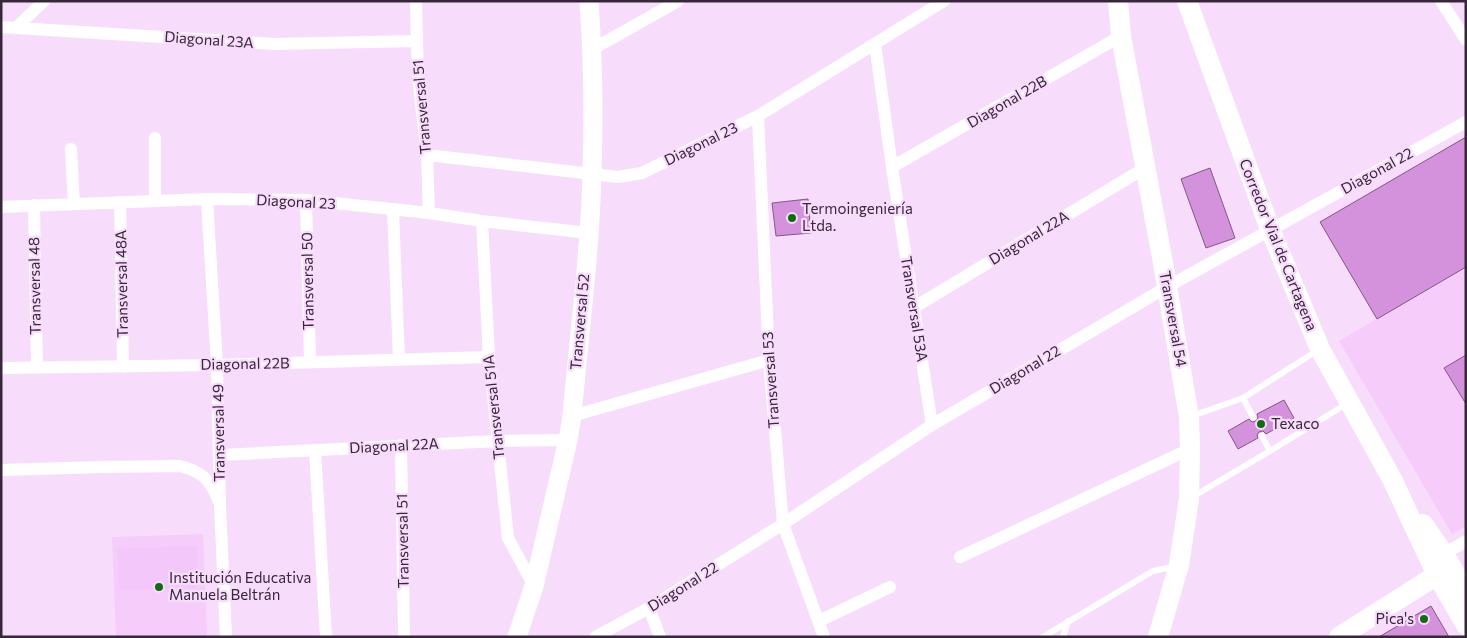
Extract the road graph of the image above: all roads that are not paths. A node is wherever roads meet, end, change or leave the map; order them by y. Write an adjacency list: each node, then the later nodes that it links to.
1 (44, 1): 10 (street)
2 (416, 1): 13 (street, Transversal 51)
3 (589, 1): 15 (street, Transversal 52)
4 (678, 1): 15 (street)
5 (944, 1): 14 (street, Diagonal 23)
6 (1118, 1): 11 (main road, Transversal 54)
7 (1187, 1): 34 (main road, Corredor Vial de Cartagena)
8 (1441, 1): 12 (street)
9 (1, 27): 10 (street, Diagonal 23A)
10 (17, 27): 13 (street, Diagonal 23A)
11 (1121, 36): 21 (street, Diagonal 22B); 22 (main road, Transversal 54)
12 (1466, 40)
13 (417, 41): 20 (street, Transversal 51)
14 (875, 44): 16 (street, Diagonal 23); 21 (street, Transversal 53A)
15 (592, 50): 23 (street, Transversal 52)
16 (758, 116): 23 (street, Diagonal 23); 41 (street, Transversal 53)
17 (1466, 122): 34 (street, Diagonal 22)
18 (155, 138): 26 (street)
19 (71, 149): 28 (street)
20 (427, 155): 23 (street, Diagonal 23); 32 (street, Transversal 51)
21 (892, 167): 37 (street, Transversal 53A)
22 (1146, 168): 36 (main road, Transversal 54); 37 (street, Diagonal 22A)
23 (592, 173): 35 (street, Transversal 52)
24 (207, 199): 25 (street, Diagonal 23); 26 (street, Diagonal 23); 43 (street, Transversal 49)
25 (306, 200): 31 (street, Diagonal 23); 42 (street, Transversal 50)
26 (155, 201): 27 (street, Diagonal 23)
27 (120, 202): 28 (street, Diagonal 23); 45 (street, Transversal 48A)
28 (74, 204): 29 (street, Diagonal 23)
29 (34, 205): 30 (street, Diagonal 23); 44 (street, Transversal 48)
30 (1, 207)
31 (394, 209): 32 (street, Diagonal 23); 40 (street)
32 (429, 213): 33 (street, Diagonal 23)
33 (482, 221): 35 (street, Diagonal 23); 39 (street, Transversal 51A)
34 (1270, 229): 36 (street, Diagonal 22); 38 (main road, Corredor Vial de Cartagena)
35 (589, 233): 49 (street, Transversal 52)
36 (1167, 287): 50 (main road, Transversal 54); 52 (street, Diagonal 22)
37 (913, 308): 52 (street, Transversal 53A)
38 (1320, 349): 47 (lane); 48 (main road, Corredor Vial de Cartagena)
39 (489, 357): 40 (street, Diagonal 22B); 55 (street, Transversal 51A)
40 (399, 360): 42 (street, Diagonal 22B)
41 (769, 360): 49 (street); 65 (street, Transversal 53)
42 (310, 362): 43 (street, Diagonal 22B)
43 (217, 365): 45 (street, Diagonal 22B); 60 (street, Transversal 49)
44 (37, 367): 45 (street, Diagonal 22B); 46 (street, Diagonal 22B)
45 (123, 367)
46 (1, 368)
47 (1242, 398): 50 (lane); 51 (lane)
48 (1349, 402): 59 (lane); 62 (main road, Corredor Vial de Cartagena)
49 (572, 416): 54 (street, Transversal 52)
50 (1189, 417): 57 (main road, Transversal 54)
51 (1253, 417)
52 (932, 425): 65 (street, Diagonal 22)
53 (1262, 436): 59 (lane)
54 (568, 440): 55 (street, Diagonal 22A); 71 (street, Transversal 52)
55 (498, 441): 56 (street, Diagonal 22A); 71 (street, Transversal 51A)
56 (401, 446): 58 (street, Diagonal 22A); 80 (street, Transversal 51)
57 (1190, 449): 63 (main road, Transversal 54); 68 (street)
58 (315, 450): 60 (street, Diagonal 22A); 79 (street)
59 (1270, 450): 63 (lane)
60 (220, 455): 64 (street, Transversal 49)
61 (1, 470): 64 (street)
62 (1392, 479): 67 (main road, Corredor Vial de Cartagena); 70 (main road, Corredor Vial de Cartagena)
63 (1188, 498): 69 (main road, Transversal 54)
64 (220, 505): 78 (street, Transversal 49)
65 (783, 524): 74 (street, Diagonal 22); 75 (street, Transversal 53)
66 (1466, 541): 67 (street)
67 (1444, 554): 73 (main road, Corredor Vial de Cartagena)
68 (960, 557)
69 (1179, 565): 76 (lane); 87 (main road, Transversal 54)
70 (1437, 575): 77 (main road, Corredor Vial de Cartagena); 88 (main road)
71 (534, 586): 81 (street, Transversal 52)
72 (890, 587): 75 (street)
73 (1466, 592)
74 (649, 608): 82 (street, Diagonal 22); 83 (street)
75 (819, 621): 84 (street, Transversal 53)
76 (1068, 621): 85 (lane); 86 (lane)
77 (1466, 625)
78 (226, 637)
79 (326, 637)
80 (404, 637)
81 (517, 637)
82 (595, 637)
83 (660, 637)
84 (824, 637)
85 (1043, 637)
86 (1063, 637)
87 (1158, 637)
88 (1339, 637)

